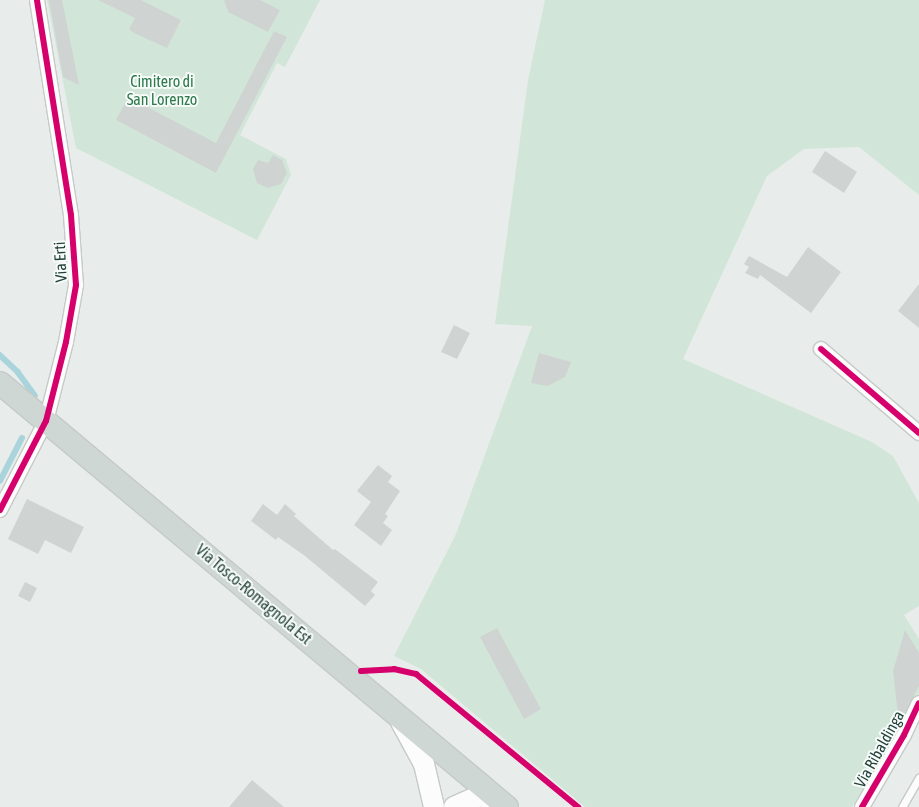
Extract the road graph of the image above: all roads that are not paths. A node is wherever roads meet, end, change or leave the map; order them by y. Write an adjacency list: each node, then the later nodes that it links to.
1 (37, 0): 4 (street, Via Erti)
2 (821, 349): 5 (street)
3 (0, 383): 4 (main road, Via Tosco-Romagnola Est)
4 (46, 421): 6 (street, Via Erti); 8 (main road, Via Tosco-Romagnola Est)
5 (919, 433)
6 (0, 510)
7 (919, 704): 13 (street, Via Ribaldinga)
8 (393, 710): 10 (main road, Via Tosco-Romagnola Est); 11 (main road)
9 (919, 777): 14 (lane)
10 (498, 803): 12 (main road)
11 (434, 807)
12 (454, 807)
13 (862, 807)
14 (902, 807)

